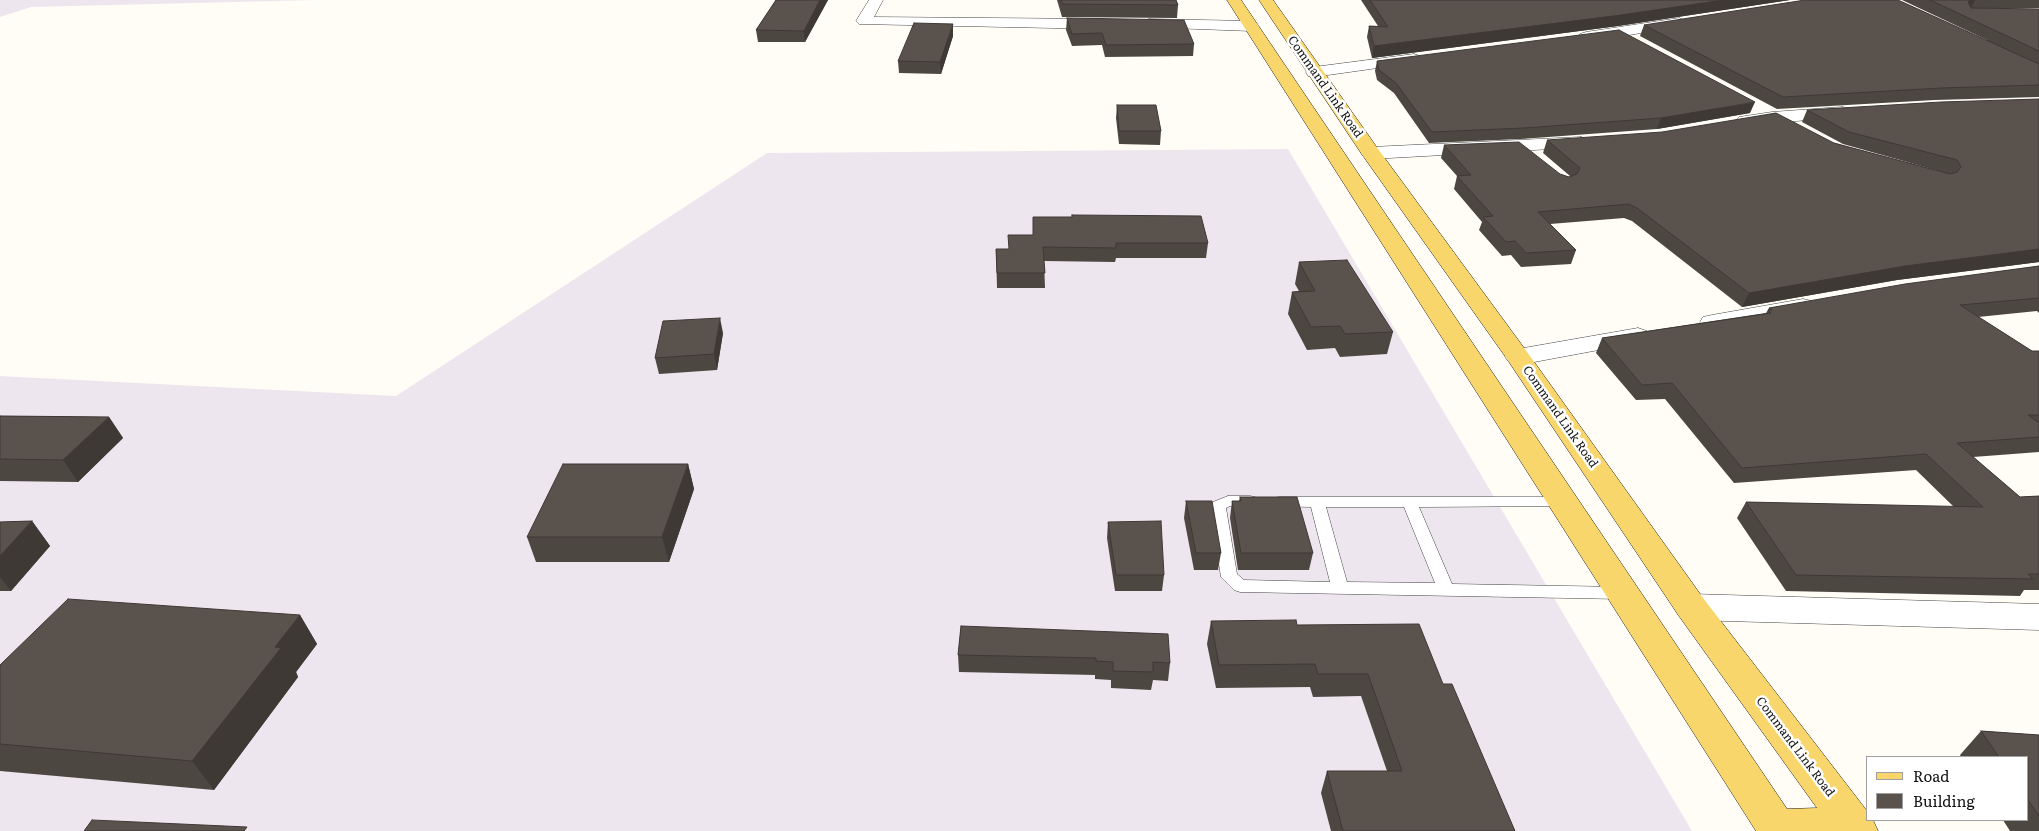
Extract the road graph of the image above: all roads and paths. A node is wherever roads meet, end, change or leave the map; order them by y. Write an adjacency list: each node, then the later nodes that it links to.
1 (876, 0): 5 (street)
2 (1234, 0): 5 (main road)
3 (1266, 0): 10 (main road, Command Link Road)
4 (1695, 21): 6 (street)
5 (1251, 26): 26 (main road)
6 (1618, 33): 7 (street); 8 (street)
7 (1569, 39)
8 (1644, 46)
9 (1432, 57): 10 (street)
10 (1314, 72): 18 (main road, Command Link Road)
11 (1746, 102): 13 (street)
12 (1858, 112): 13 (street)
13 (1772, 116): 14 (street); 15 (street)
14 (1724, 125)
15 (1804, 133)
16 (1598, 141): 17 (street)
17 (1521, 147): 18 (street); 19 (street)
18 (1371, 153): 23 (main road, Command Link Road)
19 (1542, 165)
20 (1829, 302): 21 (street)
21 (1693, 326)
22 (1664, 331): 23 (street)
23 (1518, 357): 30 (main road, Command Link Road)
24 (1317, 502): 25 (lane); 27 (lane); 27 (lane)
25 (1410, 502): 26 (lane); 28 (lane)
26 (1563, 502): 29 (main road)
27 (1340, 588): 28 (lane)
28 (1446, 590): 29 (lane)
29 (1623, 593): 33 (main road)
30 (1691, 607): 31 (street); 32 (main road, Command Link Road)
31 (2039, 617)
32 (1856, 828): 33 (main road)
33 (1778, 830)

